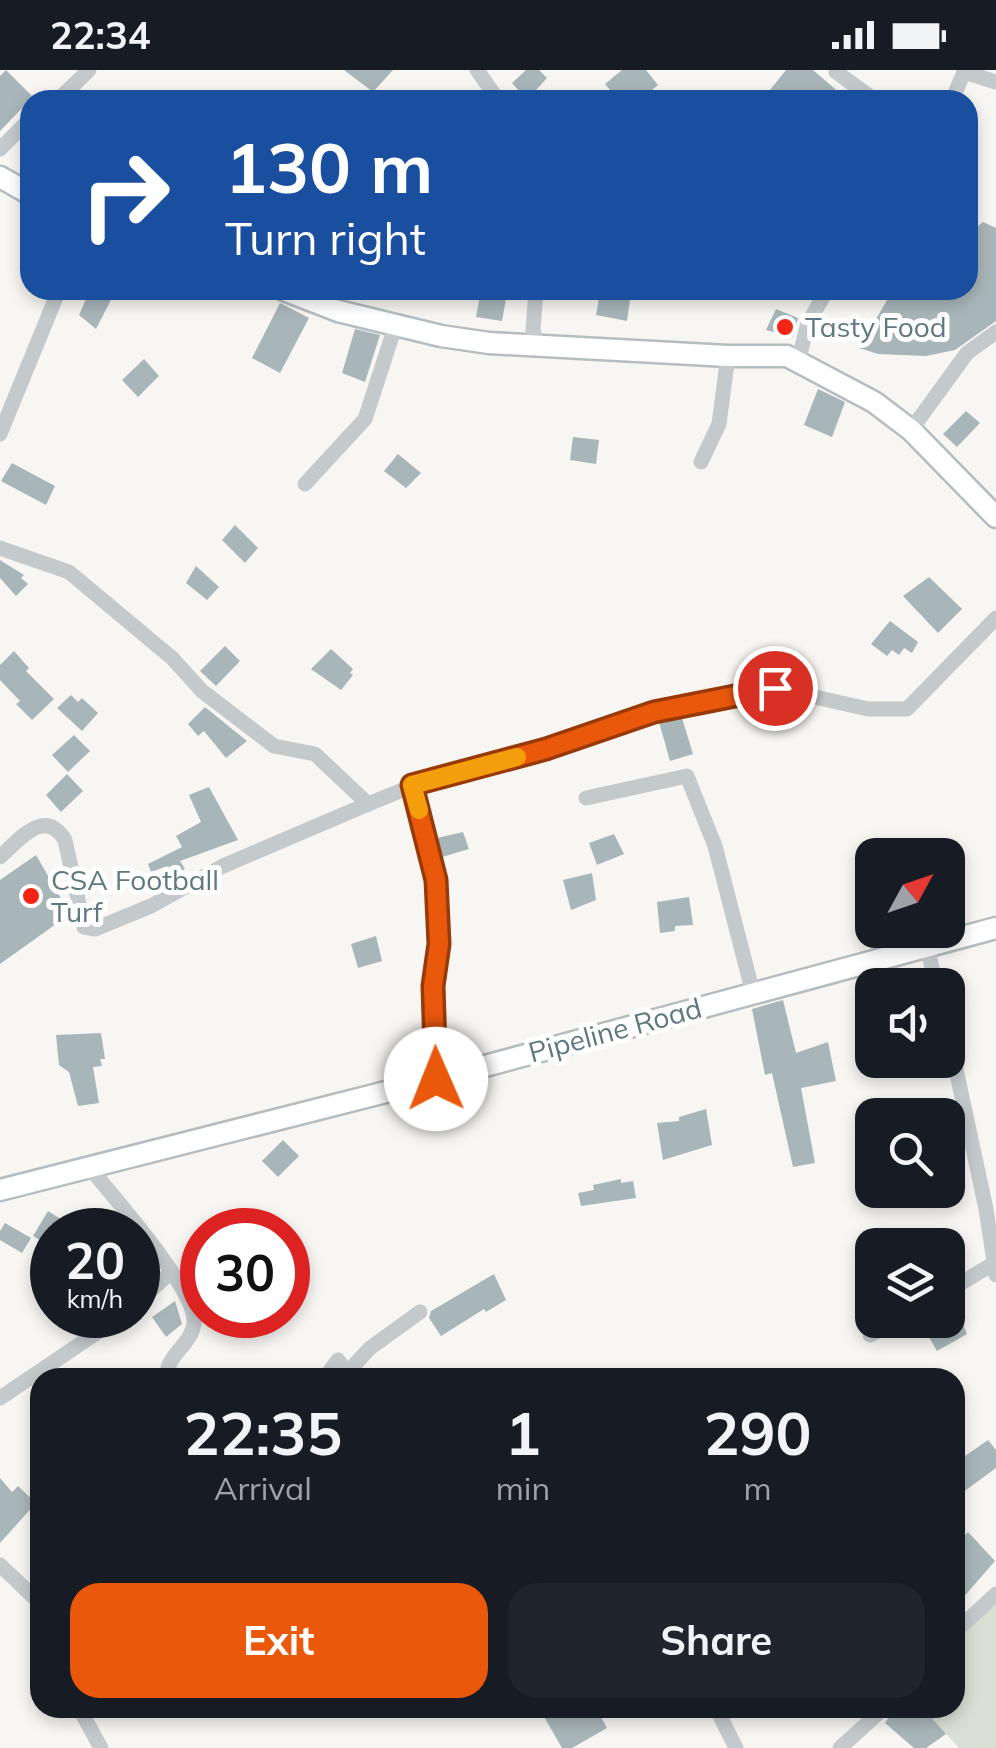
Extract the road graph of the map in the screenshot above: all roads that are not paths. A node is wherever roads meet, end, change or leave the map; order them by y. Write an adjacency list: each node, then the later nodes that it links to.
1 (89, 70): 5 (street)
2 (965, 71): 4 (street)
3 (836, 72): 6 (street)
4 (996, 82)
5 (68, 90)
6 (861, 90)
7 (20, 129): 8 (street)
8 (0, 148)
9 (55, 300): 19 (street)
10 (309, 300): 13 (street)
11 (535, 300): 15 (street)
12 (821, 300): 17 (street)
13 (395, 327): 15 (street); 21 (street)
14 (996, 332): 18 (street)
15 (537, 345): 16 (street)
16 (728, 356): 17 (street); 20 (street)
17 (798, 362): 18 (street)
18 (910, 430): 22 (street)
19 (0, 434)
20 (701, 462)
21 (305, 484)
22 (996, 517)
23 (0, 548): 27 (street)
24 (996, 618): 25 (street)
25 (412, 785): 27 (street); 34 (street)
26 (586, 798): 32 (street)
27 (368, 804): 28 (street)
28 (0, 858)
29 (996, 928): 30 (street, Pipeline Road)
30 (965, 936)
31 (920, 948): 32 (street, Pipeline Road)
32 (752, 993): 34 (street, Pipeline Road)
33 (958, 1078): 37 (street)
34 (436, 1079): 35 (street, Pipeline Road)
35 (88, 1168): 36 (street, Pipeline Road); 38 (street)
36 (0, 1190)
37 (995, 1267): 40 (street)
38 (171, 1272): 39 (street); 44 (street)
39 (160, 1282)
40 (965, 1283)
41 (420, 1312): 45 (street)
42 (89, 1338): 43 (street)
43 (44, 1368)
44 (167, 1368)
45 (354, 1368)
46 (30, 1378): 47 (street)
47 (0, 1398)
48 (0, 1564): 49 (street)
49 (30, 1593)
50 (996, 1594): 51 (street)
51 (965, 1623)
52 (84, 1718): 55 (street)
53 (721, 1718): 56 (street)
54 (873, 1718): 57 (street)
55 (101, 1748)
56 (736, 1748)
57 (840, 1748)

